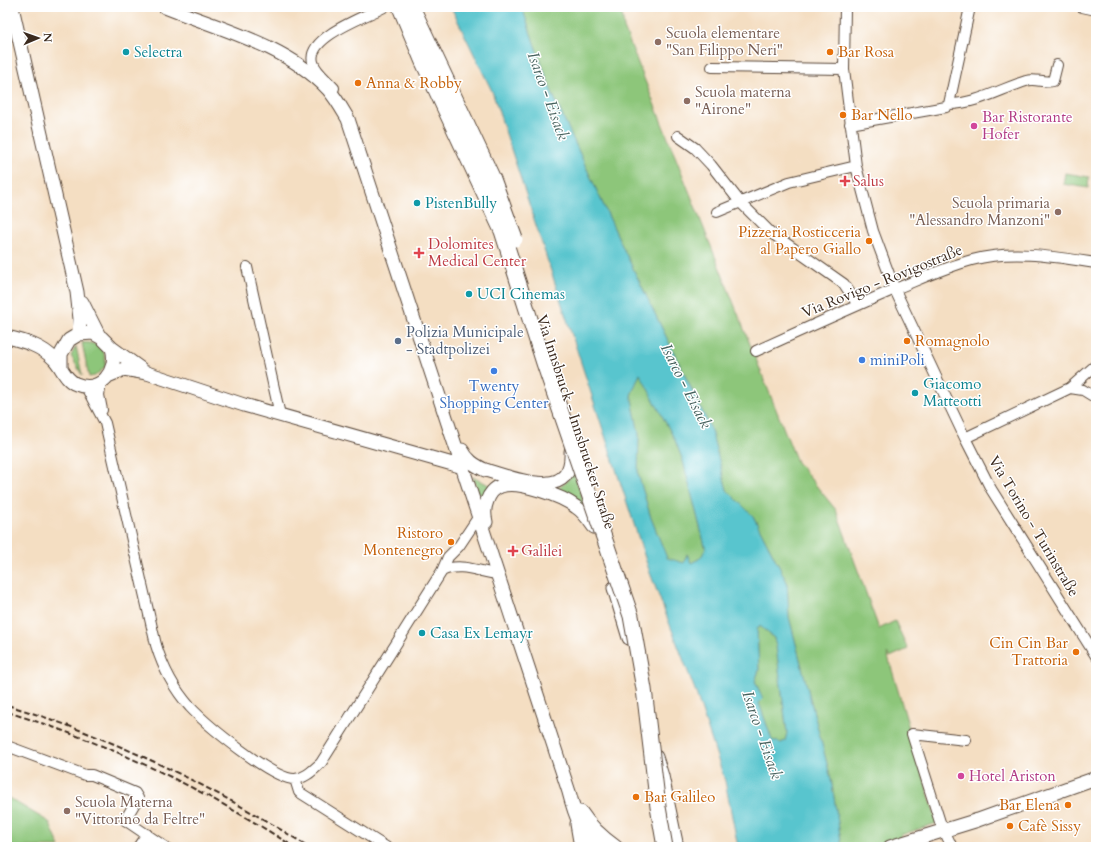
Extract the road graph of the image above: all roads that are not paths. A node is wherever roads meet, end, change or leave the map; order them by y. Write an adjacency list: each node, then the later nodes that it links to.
1 (12, 7): 26 (main road)
2 (165, 7): 17 (main road)
3 (384, 7): 17 (street)
4 (394, 7): 15 (main road, Via Innsbruck - Innsbrucker Straße)
5 (400, 7): 63 (highway, bridge)
6 (408, 7): 15 (main road)
7 (412, 7): 63 (highway, bridge)
8 (845, 7): 14 (street, Via Torino - Turinstraße)
9 (970, 7): 16 (street)
10 (1082, 7): 11 (street)
11 (1096, 10)
12 (1057, 65): 16 (street)
13 (712, 67): 14 (street)
14 (844, 69): 18 (street, Via Torino - Turinstraße)
15 (432, 91): 46 (main road, Via Innsbruck - Innsbrucker Straße)
16 (949, 104): 18 (street)
17 (348, 119): 44 (main road)
18 (850, 124): 20 (street, Via Torino - Turinstraße)
19 (678, 136): 21 (street)
20 (856, 166): 21 (street); 25 (street, Via Torino - Turinstraße)
21 (740, 202): 22 (street); 27 (street)
22 (717, 212)
23 (1096, 263): 25 (street, Via Rovigo - Rovigostraße)
24 (248, 267): 42 (street)
25 (895, 290): 27 (street, Via Rovigo - Rovigostraße); 45 (street, Via Torino - Turinstraße)
26 (76, 292): 28 (main road); 29 (main road)
27 (858, 305): 34 (street, Via Rovigo - Rovigostraße)
28 (79, 334): 29 (main road); 32 (main road)
29 (99, 336): 33 (main road)
30 (7, 337): 31 (main road)
31 (31, 343): 32 (main road); 36 (main road)
32 (66, 343): 36 (main road)
33 (112, 348): 37 (main road); 38 (main road)
34 (756, 351)
35 (1096, 365): 40 (street)
36 (61, 367): 39 (main road)
37 (147, 373): 38 (main road); 42 (main road)
38 (105, 379): 39 (main road); 43 (street)
39 (86, 387): 43 (street)
40 (1070, 388): 41 (street); 45 (street)
41 (1096, 398)
42 (280, 415): 47 (main road)
43 (102, 416): 58 (street)
44 (450, 429): 46 (main road); 47 (main road); 48 (main road)
45 (965, 438): 54 (street, Via Torino - Turinstraße)
46 (571, 451): 50 (main road, Via Innsbruck - Innsbrucker Straße)
47 (437, 459): 48 (main road)
48 (463, 467): 49 (main road)
49 (479, 516): 51 (main road); 52 (street)
50 (594, 527): 51 (main road); 63 (main road, Via Innsbruck - Innsbrucker Straße)
51 (489, 545): 53 (main road)
52 (442, 571): 53 (street); 58 (street)
53 (498, 574): 59 (main road)
54 (1096, 656)
55 (966, 740): 61 (street)
56 (7, 746): 62 (street)
57 (1096, 778): 61 (main road)
58 (295, 779): 66 (street)
59 (569, 792): 60 (main road); 69 (main road)
60 (576, 818): 67 (main road); 68 (main road)
61 (944, 830): 70 (main road); 71 (street)
62 (147, 834): 64 (street); 65 (street)
63 (671, 845)
64 (138, 847)
65 (165, 847)
66 (386, 847)
67 (581, 847)
68 (600, 847)
69 (616, 847)
70 (890, 847)
71 (952, 847)

